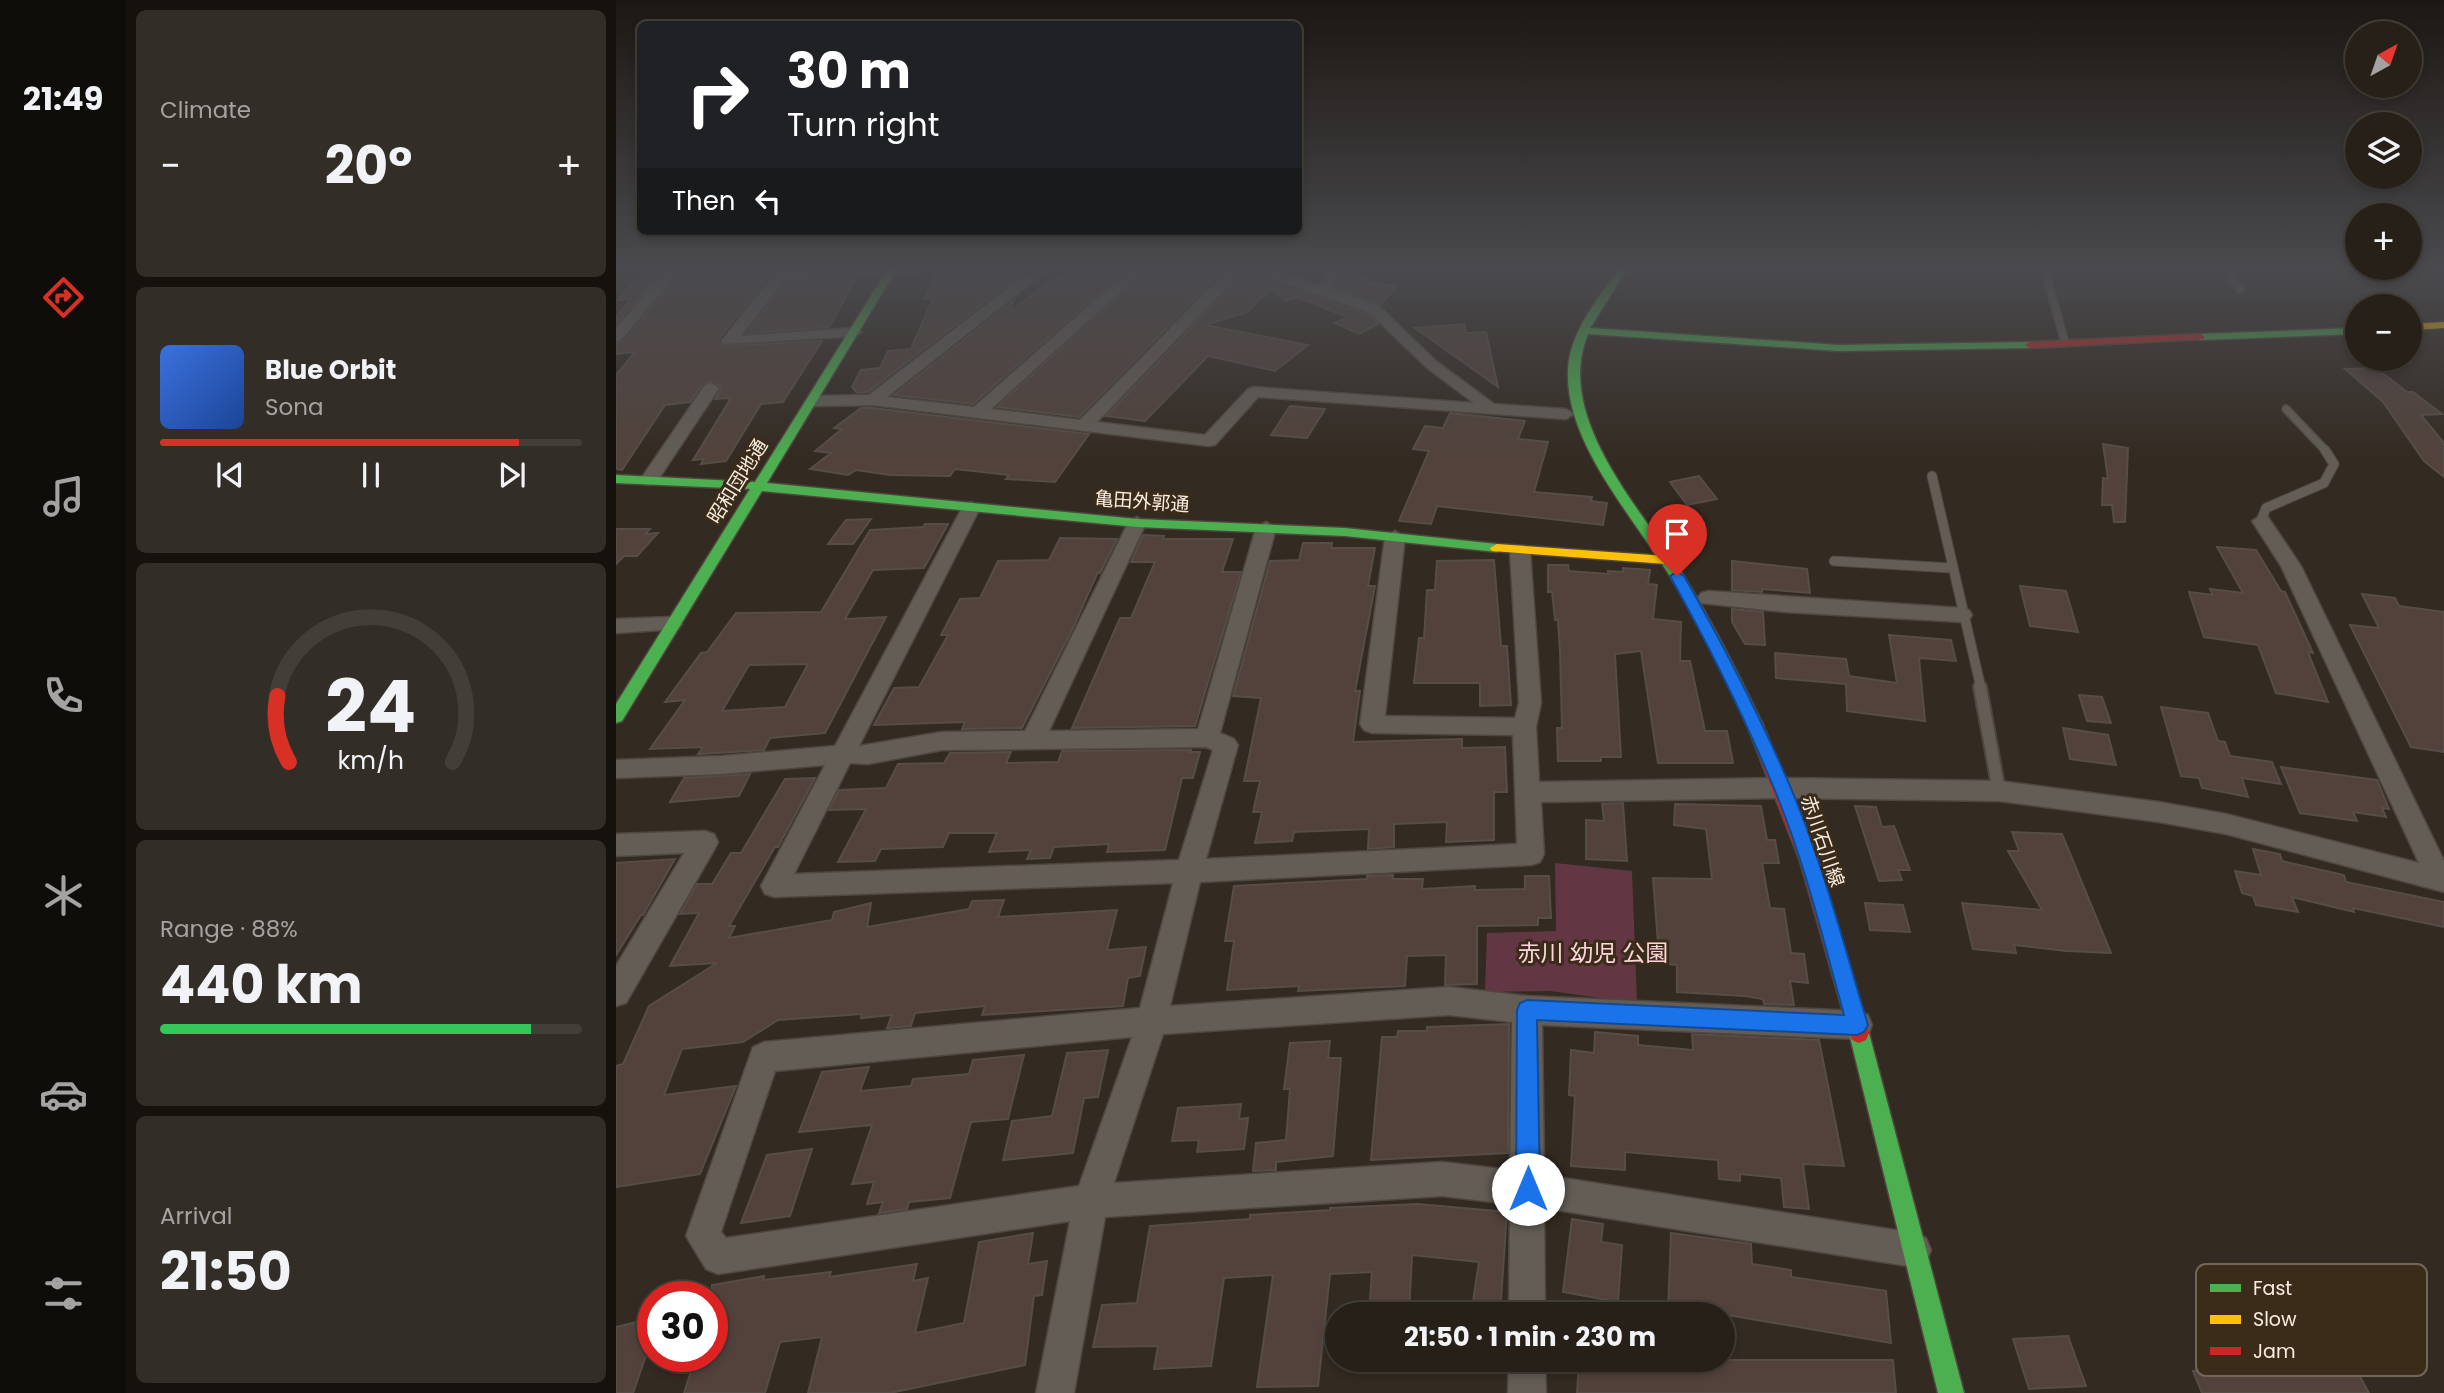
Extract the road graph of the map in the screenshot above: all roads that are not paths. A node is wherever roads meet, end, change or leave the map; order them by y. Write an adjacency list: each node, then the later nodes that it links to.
1 (736, 332): 2 (street)
2 (842, 332)
3 (854, 332): 15 (street, 昭和団地通)
4 (961, 332): 14 (street)
5 (1068, 332): 18 (street)
6 (1176, 332): 20 (street)
7 (1399, 332): 17 (street)
8 (1586, 332): 31 (street, 赤川石川線)
9 (1601, 332): 12 (street)
10 (2062, 332): 12 (lane)
11 (2333, 332): 12 (street)
12 (2065, 343)
13 (711, 388): 23 (street)
14 (873, 400): 15 (street); 18 (street)
15 (813, 401): 24 (street, 昭和団地通)
16 (2286, 409): 26 (lane)
17 (1490, 410): 19 (street); 20 (street)
18 (977, 413): 20 (street)
19 (1566, 414)
20 (1083, 427)
21 (1931, 476): 33 (lane)
22 (616, 478): 23 (street, 亀田外郭通)
23 (649, 480): 24 (street, 亀田外郭通)
24 (758, 486): 25 (street, 亀田外郭通); 36 (street, 昭和団地通)
25 (971, 508): 27 (street, 亀田外郭通); 42 (street)
26 (2261, 521): 49 (street)
27 (1137, 523): 28 (street, 亀田外郭通); 41 (street)
28 (1266, 528): 29 (street, 亀田外郭通); 40 (street)
29 (1395, 537): 30 (street, 亀田外郭通); 39 (street)
30 (1520, 551): 31 (street, 亀田外郭通); 39 (street)
31 (1666, 559): 44 (street, 赤川石川線)
32 (1834, 561): 33 (lane)
33 (1951, 568): 35 (lane)
34 (1708, 598): 35 (street)
35 (1962, 615): 45 (lane)
36 (671, 624): 37 (street); 38 (street, 昭和団地通)
37 (616, 626)
38 (616, 717)
39 (1524, 727): 46 (street)
40 (1207, 738): 41 (street); 48 (street)
41 (1033, 740): 42 (street)
42 (844, 754): 43 (street); 48 (street)
43 (616, 769)
44 (1782, 788): 45 (street); 46 (street); 53 (street, 赤川石川線)
45 (1998, 791): 49 (street)
46 (1529, 792): 48 (street)
47 (616, 845): 50 (street)
48 (1189, 871): 52 (street)
49 (2442, 881)
50 (616, 993)
51 (1527, 1010): 52 (street); 53 (street); 54 (street)
52 (1152, 1021): 55 (street); 55 (street)
53 (1857, 1025): 56 (street, 赤川石川線)
54 (1528, 1189): 55 (street); 56 (street); 57 (street)
55 (1090, 1201): 59 (street)
56 (1914, 1250): 61 (street, 赤川石川線)
57 (1527, 1302)
58 (1527, 1372): 60 (street)
59 (1055, 1393)
60 (1527, 1393)
61 (1951, 1393)

